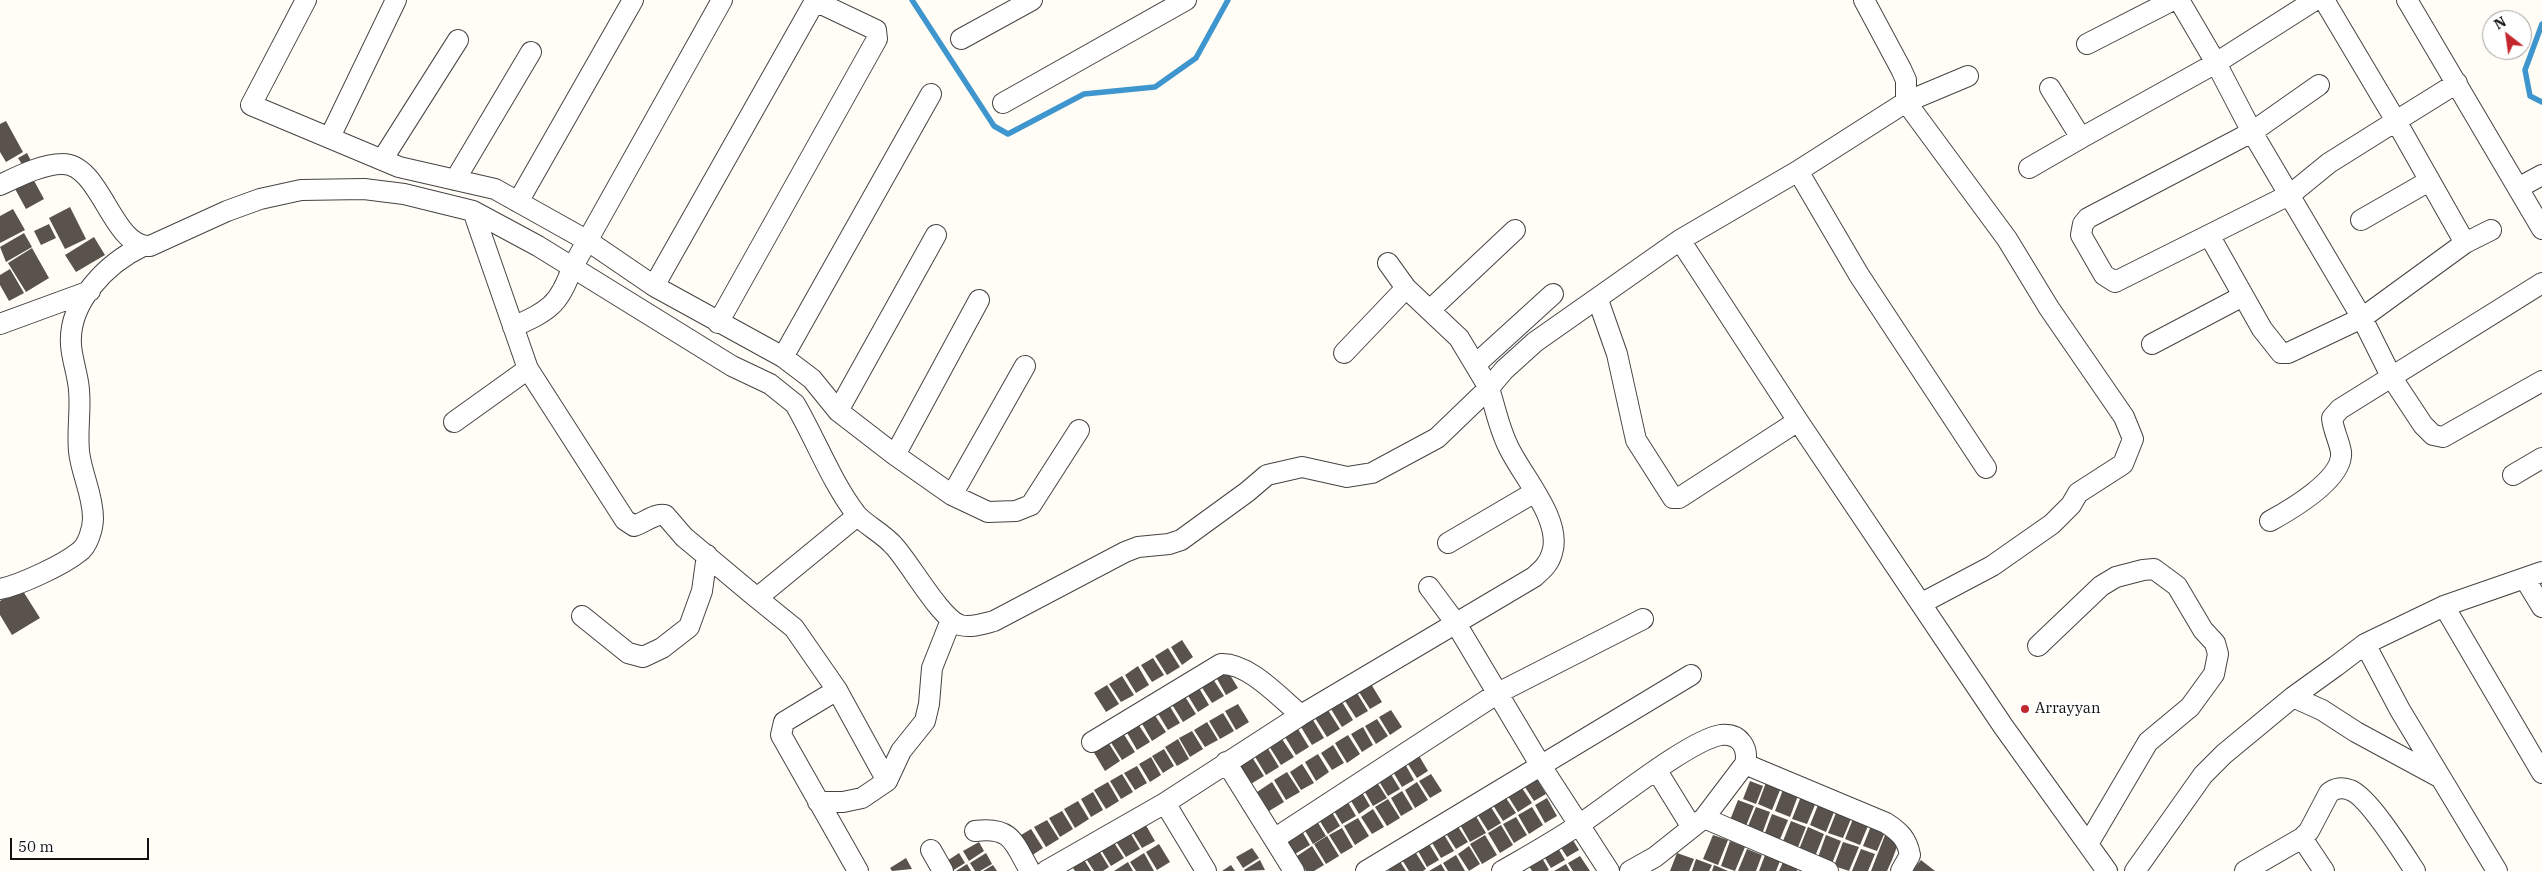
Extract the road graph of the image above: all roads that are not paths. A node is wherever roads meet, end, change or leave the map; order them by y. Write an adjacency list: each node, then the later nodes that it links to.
1 (306, 0): 28 (street)
2 (396, 0): 28 (street)
3 (633, 0): 39 (street)
4 (722, 0): 48 (street)
5 (1032, 0): 14 (street)
6 (1186, 0): 25 (street)
7 (1864, 0): 24 (street)
8 (2173, 0): 16 (street)
9 (2179, 0): 18 (street)
10 (2315, 0): 18 (street)
11 (2324, 0): 26 (street)
12 (2407, 0): 20 (street)
13 (814, 1): 54 (street); 63 (street)
14 (961, 39)
15 (458, 40): 30 (street)
16 (2087, 44)
17 (531, 52): 34 (street)
18 (2216, 63): 27 (street); 29 (street)
19 (1968, 76): 24 (street)
20 (2457, 83): 26 (street); 37 (street)
21 (2319, 85): 27 (street)
22 (2050, 88): 29 (street)
23 (932, 94): 68 (street)
24 (1906, 102): 32 (street); 93 (street)
25 (1003, 103)
26 (2396, 121): 35 (street); 38 (street)
27 (2252, 132): 38 (street); 46 (street)
28 (330, 137): 30 (street)
29 (2081, 138): 31 (street)
30 (382, 160): 34 (street)
31 (2030, 168)
32 (1798, 171): 47 (street); 81 (street)
33 (2542, 175): 37 (street)
34 (455, 180): 39 (street)
35 (2429, 181): 41 (street); 49 (street)
36 (0, 185): 50 (street)
37 (2518, 188): 42 (street)
38 (2291, 194): 46 (street); 62 (street)
39 (518, 202): 48 (street)
40 (473, 211): 50 (street); 52 (street); 65 (street)
41 (2361, 220)
42 (2542, 229)
43 (1515, 230): 61 (street)
44 (2491, 230): 49 (street)
45 (936, 235): 75 (street)
46 (2208, 235): 58 (street)
47 (1680, 240): 60 (street); 76 (street)
48 (588, 241): 52 (street); 54 (street)
49 (2465, 243): 62 (street)
50 (143, 246): 56 (street)
51 (1388, 263): 55 (street)
52 (572, 268): 65 (street); 85 (street)
53 (2542, 283): 72 (street)
54 (654, 286): 63 (street)
55 (1406, 288): 61 (street); 67 (street)
56 (90, 291): 64 (street); 91 (street)
57 (1554, 294): 69 (street)
58 (2243, 296): 62 (street); 66 (street)
59 (979, 300): 79 (street)
60 (1598, 300): 74 (street); 76 (street)
61 (1431, 309): 69 (street)
62 (2362, 318): 72 (street)
63 (718, 323): 68 (street)
64 (0, 324)
65 (513, 327): 71 (street)
66 (2152, 344)
67 (1344, 353)
68 (784, 357): 75 (street)
69 (1476, 364): 74 (street)
70 (1025, 366): 84 (street)
71 (528, 368): 77 (street); 88 (street)
72 (2392, 378): 73 (street); 86 (street)
73 (2542, 382)
74 (1489, 388): 83 (street); 98 (street)
75 (838, 411): 79 (street)
76 (1798, 421): 93 (street)
77 (454, 422)
78 (1079, 430): 84 (street)
79 (895, 455): 84 (street)
80 (2542, 458): 82 (street)
81 (1986, 468)
82 (2513, 475)
83 (1535, 492): 87 (street); 99 (street)
84 (952, 494)
85 (857, 516): 92 (street); 98 (street)
86 (2270, 521)
87 (1448, 543)
88 (707, 555): 92 (street); 96 (street)
89 (2533, 576): 94 (street); 95 (street)
90 (1430, 587): 99 (street)
91 (0, 589)
92 (756, 598): 103 (street)
93 (1922, 603): 122 (street)
94 (2444, 606): 100 (street); 112 (street)
95 (2542, 607)
96 (582, 616)
97 (1643, 619): 104 (street)
98 (951, 620): 114 (street)
99 (1456, 622): 104 (street); 106 (street)
100 (2365, 644): 105 (street); 113 (street)
101 (2038, 646): 122 (street)
102 (1692, 675): 110 (street)
103 (836, 690): 114 (street); 115 (street)
104 (1498, 693): 110 (street); 120 (street)
105 (2292, 697): 113 (street); 137 (street)
106 (1301, 715): 107 (street); 108 (street)
107 (1092, 742)
108 (1226, 762): 116 (street); 120 (street)
109 (1745, 764): 111 (street); 117 (street); 135 (street)
110 (1541, 766): 118 (street); 131 (street)
111 (1657, 771): 117 (street); 118 (street)
112 (2542, 773)
113 (2442, 779): 141 (street)
114 (887, 781): 115 (street)
115 (818, 802): 125 (street)
116 (1165, 803): 128 (street); 129 (street)
117 (1698, 822): 124 (street); 134 (street)
118 (1580, 825): 132 (street); 133 (street)
119 (975, 831): 127 (street)
120 (1274, 838): 130 (street)
121 (2302, 838): 138 (street); 139 (street); 140 (street)
122 (2088, 844): 136 (street)
123 (931, 850): 126 (street)
124 (1637, 870)
125 (858, 871)
126 (943, 871)
127 (1030, 871)
128 (1046, 871)
129 (1206, 871)
130 (1294, 871)
131 (1366, 871)
132 (1502, 871)
133 (1609, 871)
134 (1828, 871)
135 (1901, 871)
136 (2107, 871)
137 (2135, 871)
138 (2245, 871)
139 (2324, 871)
140 (2415, 871)
141 (2497, 871)

